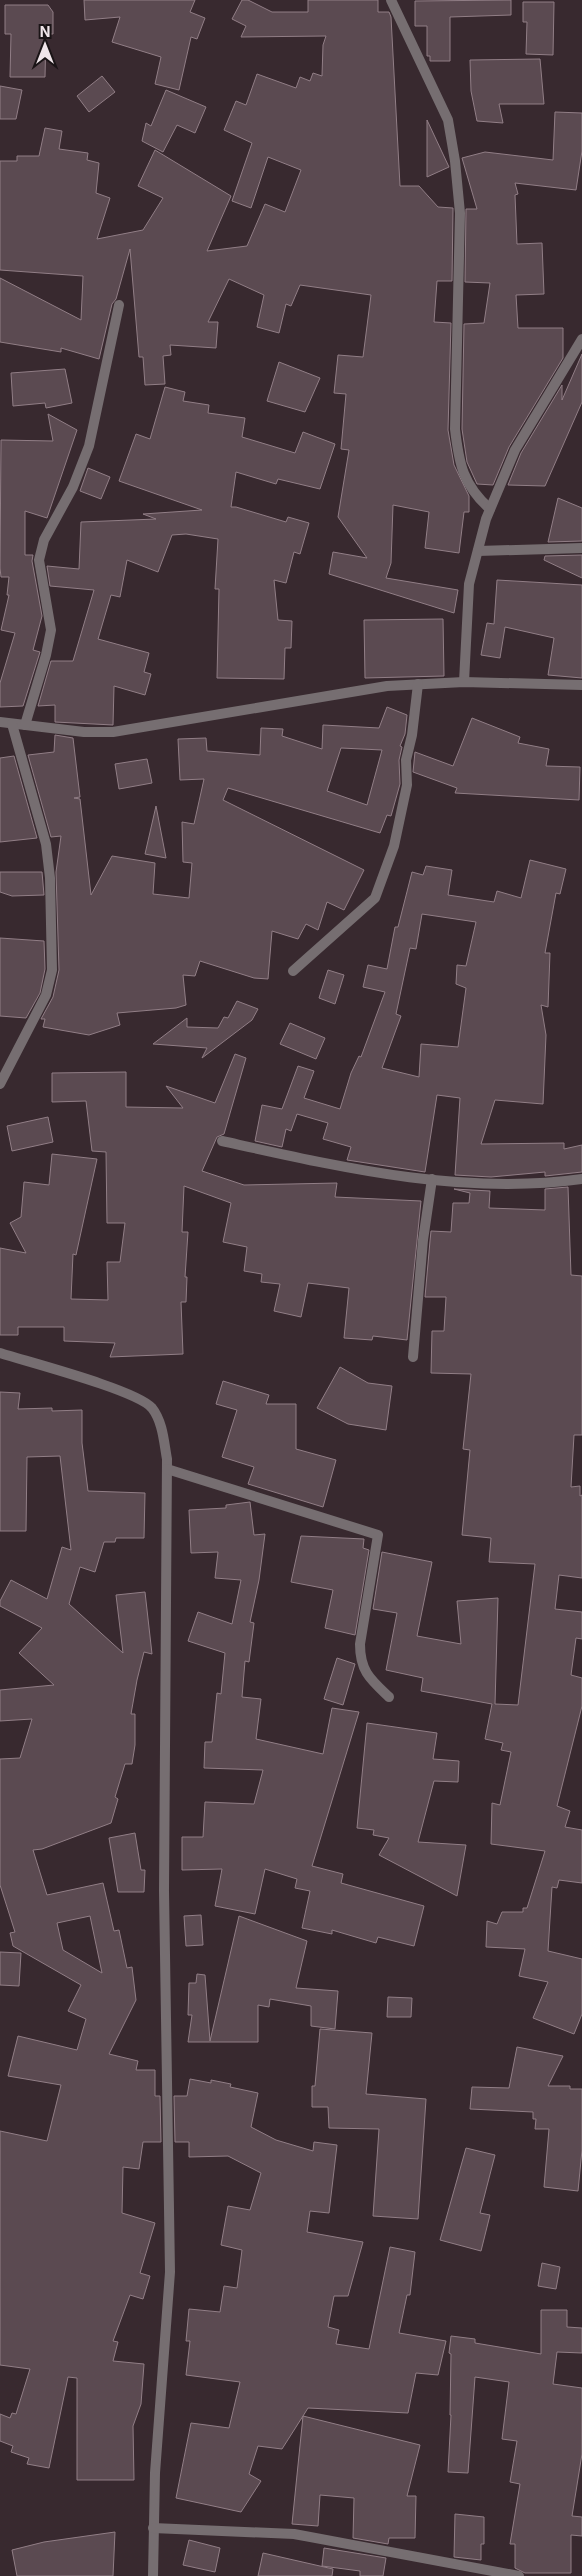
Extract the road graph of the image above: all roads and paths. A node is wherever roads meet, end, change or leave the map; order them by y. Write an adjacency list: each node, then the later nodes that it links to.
1 (391, 0): 4 (street)
2 (119, 305): 12 (street)
3 (582, 339): 4 (street)
4 (490, 509): 6 (street)
5 (582, 548): 6 (street)
6 (478, 550): 7 (street)
7 (464, 682): 8 (street); 9 (street)
8 (418, 684): 12 (street); 13 (street)
9 (582, 686)
10 (0, 722): 11 (street)
11 (12, 724): 12 (street); 14 (street)
12 (25, 725)
13 (293, 971)
14 (0, 1084)
15 (222, 1141): 16 (street)
16 (432, 1179): 17 (street); 19 (street)
17 (582, 1179)
18 (0, 1353): 20 (street)
19 (413, 1357)
20 (167, 1469): 21 (street); 22 (street)
21 (389, 1697)
22 (153, 2528): 23 (street); 24 (street)
23 (153, 2576)
24 (519, 2576)

